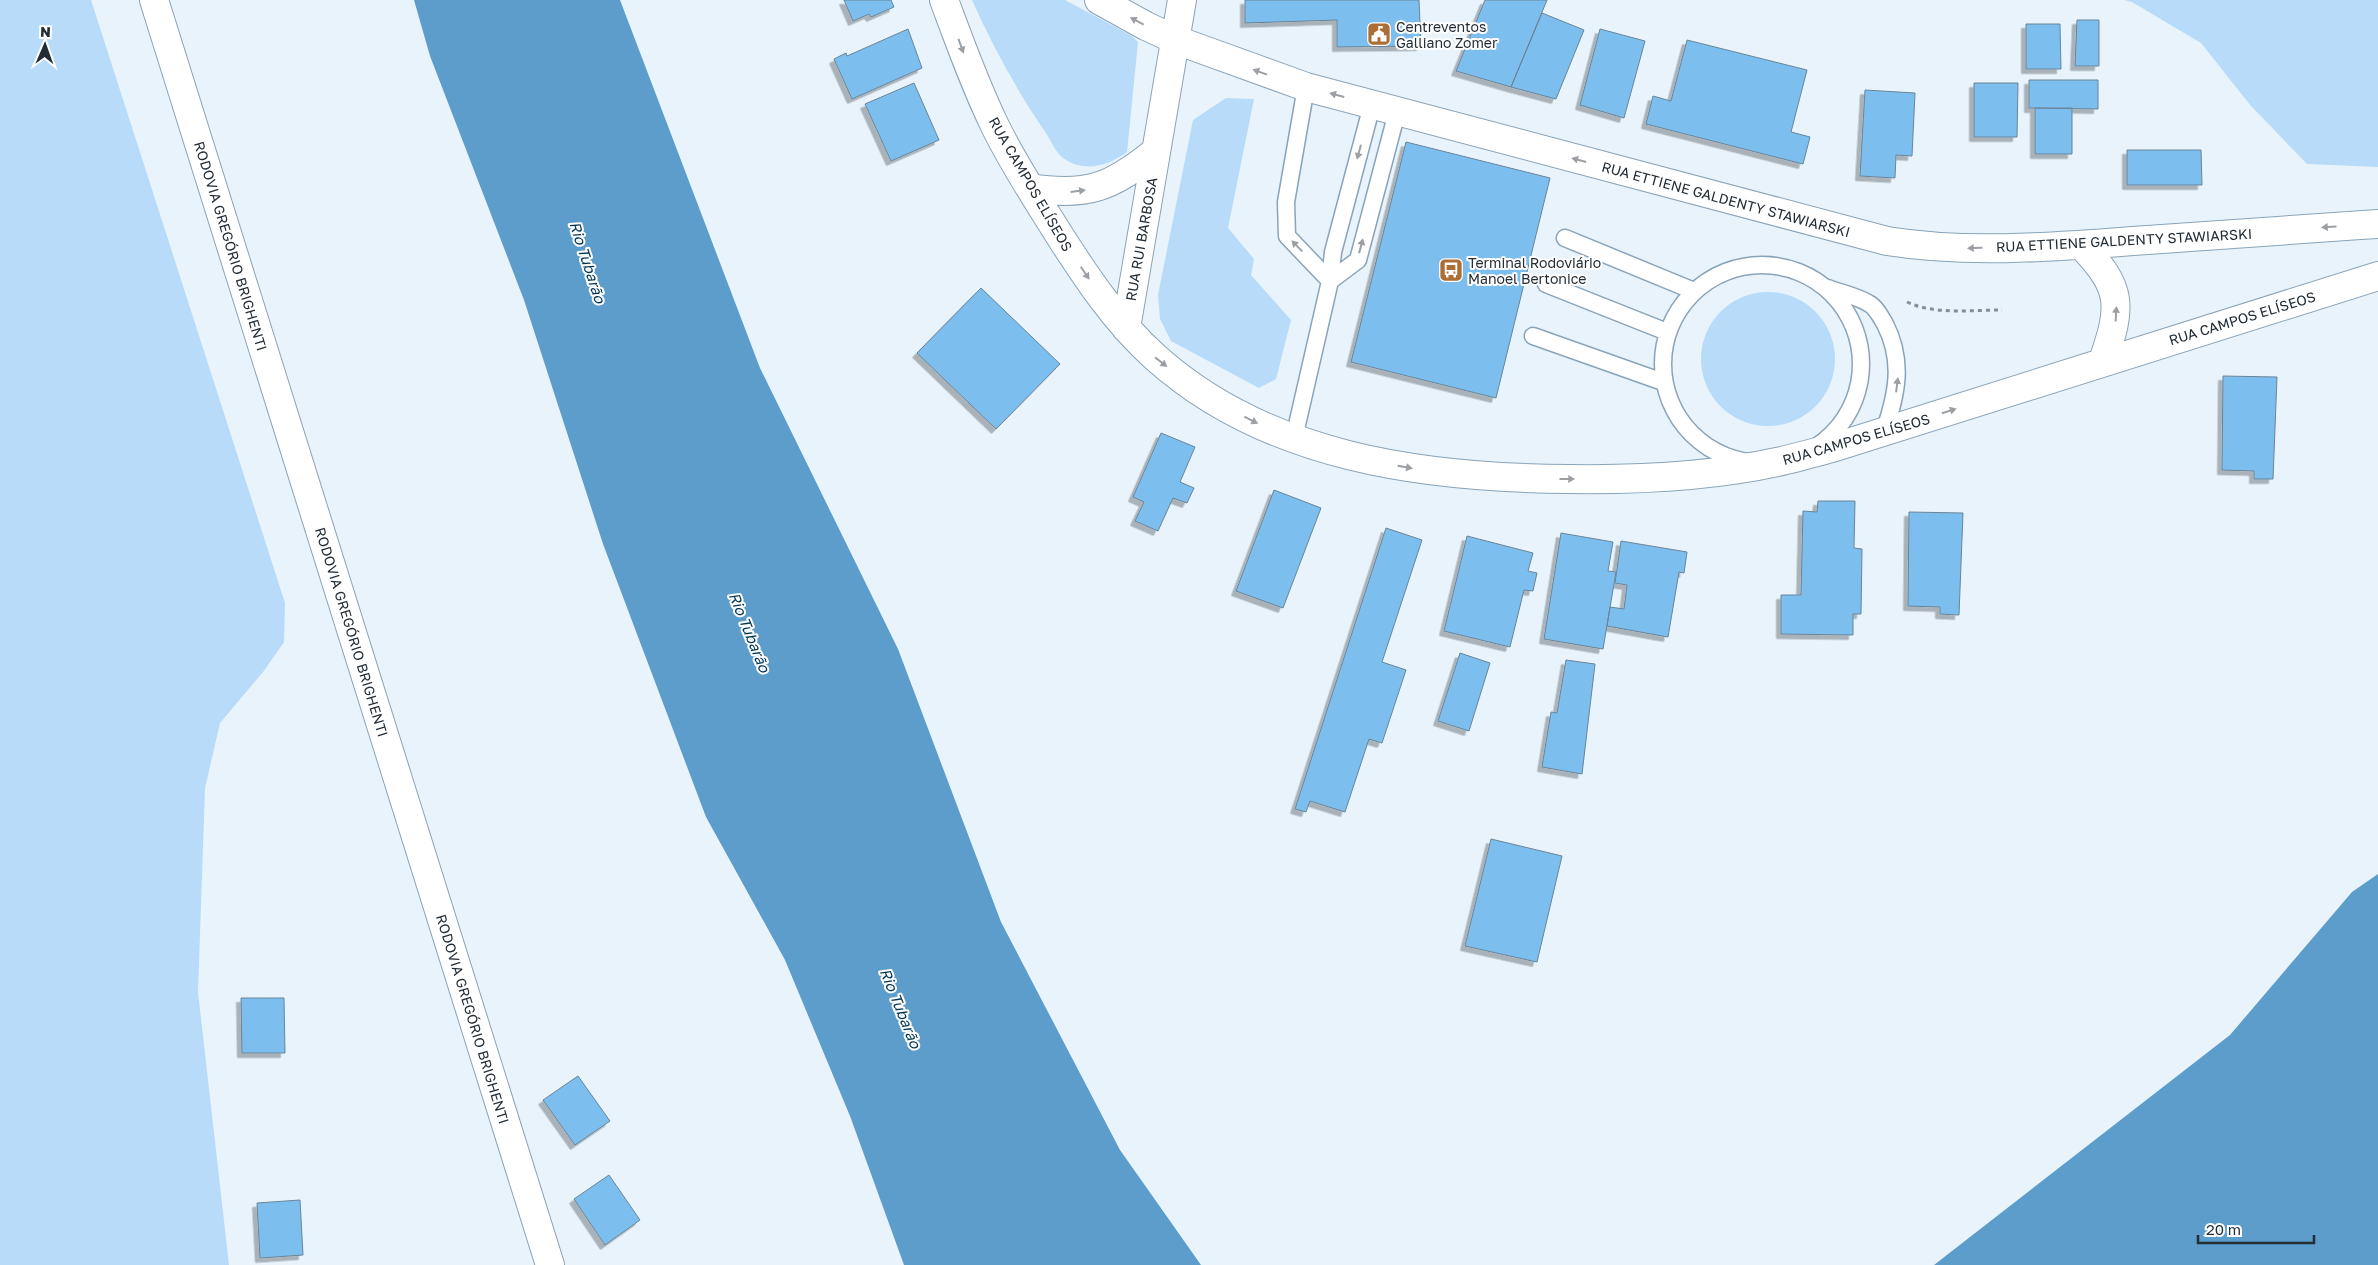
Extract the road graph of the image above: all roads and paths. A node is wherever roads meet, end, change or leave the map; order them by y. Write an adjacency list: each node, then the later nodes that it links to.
1 (154, 0): 28 (street, RODOVIA GREGÓRIO BRIGHENTI)
2 (944, 0): 9 (street, RUA CAMPOS ELÍSEOS, one-way to 9)
3 (1099, 0): 5 (street, RUA ETTIENE GALDENTY STAWIARSKI, one-way to 3)
4 (1182, 0): 5 (street, RUA RUI BARBOSA)
5 (1176, 40): 6 (street, RUA ETTIENE GALDENTY STAWIARSKI, one-way to 5); 8 (street, RUA RUI BARBOSA)
6 (1306, 87): 7 (street, RUA ETTIENE GALDENTY STAWIARSKI, one-way to 6); 14 (lane, one-way to 6)
7 (1384, 108): 12 (street, RUA ETTIENE GALDENTY STAWIARSKI, one-way to 7); 14 (lane, one-way to 14); 14 (lane, one-way to 7)
8 (1156, 151): 9 (street, RUA RUI BARBOSA, one-way to 8); 20 (street, RUA RUI BARBOSA)
9 (1030, 188): 20 (street, RUA CAMPOS ELÍSEOS, one-way to 20)
10 (2378, 224): 12 (street, RUA ETTIENE GALDENTY STAWIARSKI, one-way to 12)
11 (1565, 238): 17 (lane)
12 (2081, 245): 23 (street, one-way to 12)
13 (2378, 276): 23 (street, RUA CAMPOS ELÍSEOS)
14 (1330, 281): 26 (lane)
15 (1546, 284): 21 (lane)
16 (1825, 287): 17 (lane); 25 (lane, one-way to 16); 27 (lane)
17 (1694, 291): 21 (lane)
18 (1904, 300): 19 (path)
19 (2002, 310)
20 (1126, 328): 26 (street, RUA CAMPOS ELÍSEOS, one-way to 26)
21 (1668, 332): 24 (lane)
22 (1533, 336): 24 (lane)
23 (2103, 361): 25 (street, RUA CAMPOS ELÍSEOS, one-way to 23)
24 (1663, 382): 27 (lane)
25 (1884, 432): 27 (street, RUA CAMPOS ELÍSEOS)
26 (1294, 438): 27 (street, RUA CAMPOS ELÍSEOS, one-way to 27)
27 (1775, 462)
28 (550, 1265)

